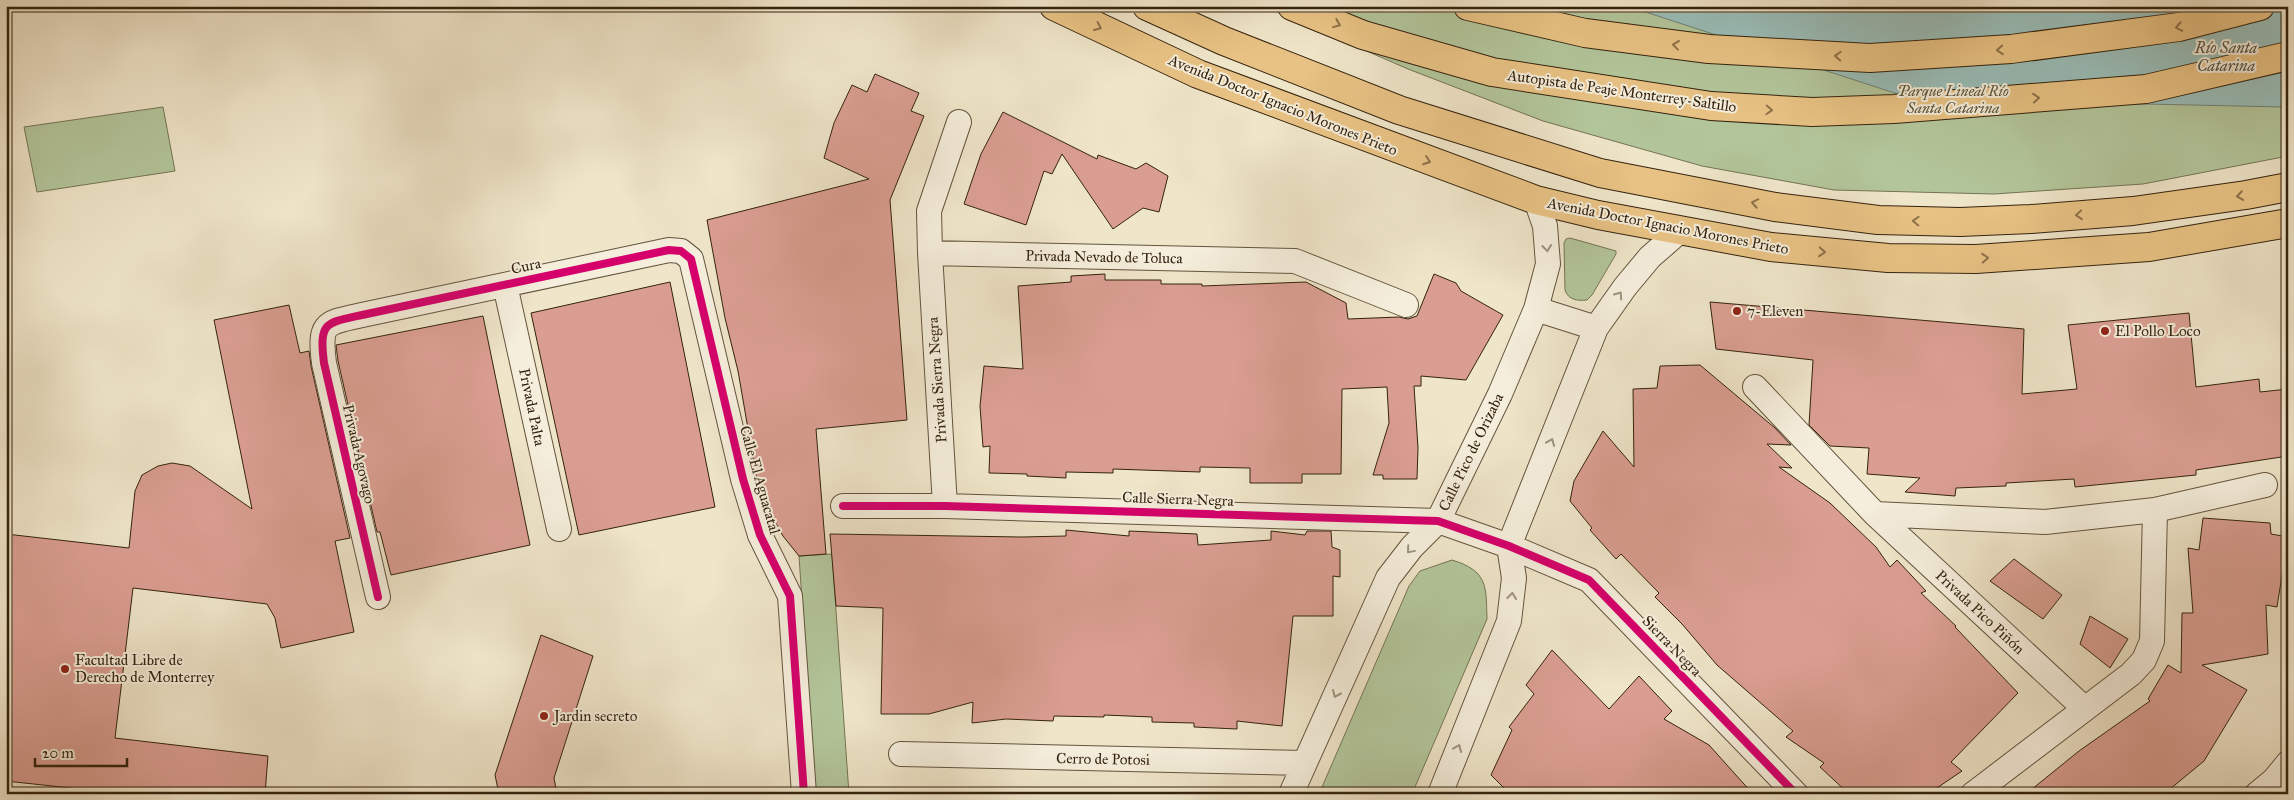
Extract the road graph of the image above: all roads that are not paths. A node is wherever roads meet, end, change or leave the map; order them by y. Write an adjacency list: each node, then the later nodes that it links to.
1 (1054, 6): 9 (main road, Avenida Doctor Ignacio Morones Prieto, one-way to 9)
2 (1147, 6): 8 (main road, one-way to 2)
3 (1292, 6): 6 (main road, Autopista de Peaje Monterrey-Saltillo, one-way to 6)
4 (1468, 6): 5 (main road, one-way to 4)
5 (2260, 6)
6 (2288, 56)
7 (959, 122): 12 (street)
8 (2288, 187)
9 (1536, 200): 11 (main road, Avenida Doctor Ignacio Morones Prieto); 16 (street, Calle Pico de Orizaba, one-way to 16)
10 (2288, 223): 11 (main road, Avenida Doctor Ignacio Morones Prieto, one-way to 10)
11 (1681, 230): 18 (street, one-way to 11)
12 (930, 253): 15 (street, Privada Nevado de Toluca); 22 (street, Privada Sierra Negra)
13 (505, 285): 14 (street, Cura); 17 (street, Cura); 26 (street, Privada Palta)
14 (699, 290): 33 (street, Calle El Aguacatal)
15 (1406, 305)
16 (1536, 309): 18 (street); 25 (street, Calle Pico de Orizaba)
17 (332, 322): 28 (street, Privada Agovago)
18 (1596, 328): 27 (street, one-way to 18)
19 (1755, 387): 24 (street, Privada Pico Piñón)
20 (2265, 485): 23 (street)
21 (842, 506): 22 (street, Calle Sierra Negra)
22 (945, 506): 25 (street, Calle Sierra Negra)
23 (2155, 510): 24 (street); 29 (street)
24 (1875, 514): 29 (street, Privada Pico Piñón)
25 (1438, 520): 27 (street, Calle Sierra Negra); 32 (street, Calle Pico de Orizaba, one-way to 32)
26 (559, 529)
27 (1509, 546): 35 (street, one-way to 27); 36 (street, Sierra Negra)
28 (378, 597)
29 (2085, 709): 37 (street)
30 (901, 754): 32 (street, Cerro de Potosi)
31 (2288, 763): 38 (street)
32 (1305, 764): 34 (street, Calle Pico de Orizaba)
33 (804, 794)
34 (1291, 794)
35 (1440, 794)
36 (1796, 794)
37 (1973, 794)
38 (2257, 794)

